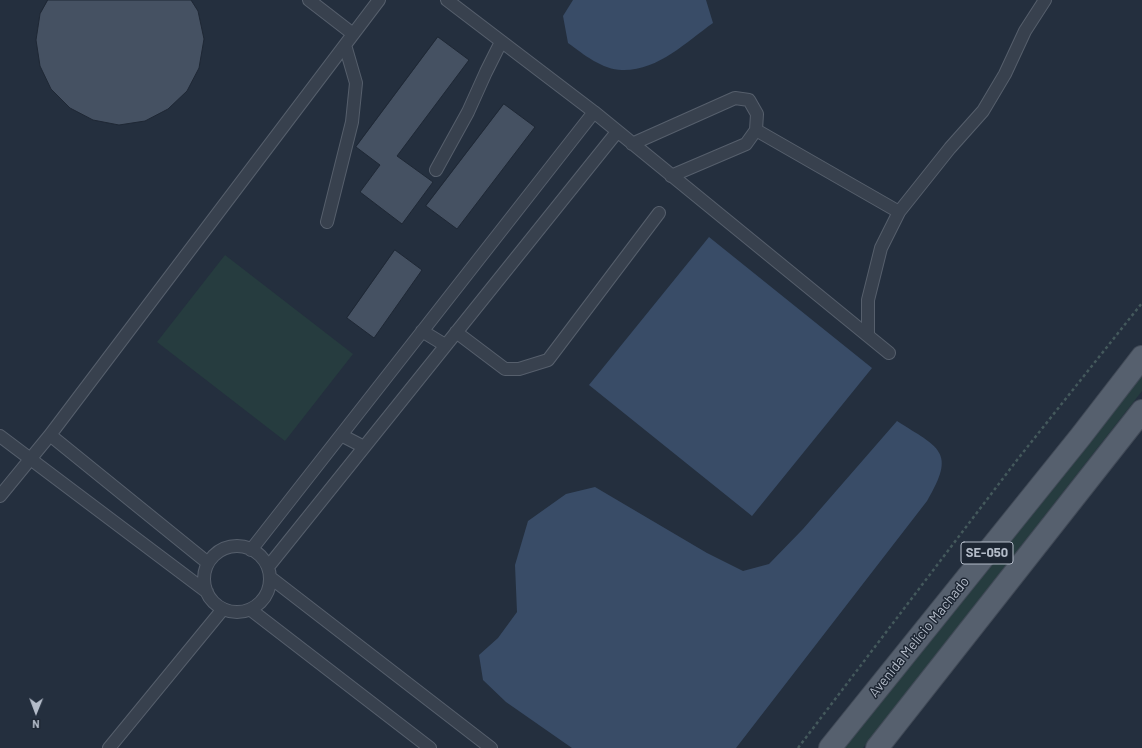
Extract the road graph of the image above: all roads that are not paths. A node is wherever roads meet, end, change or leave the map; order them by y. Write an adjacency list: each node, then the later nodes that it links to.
1 (309, 0): 5 (lane)
2 (379, 0): 5 (lane)
3 (447, 0): 6 (lane)
4 (1045, 0): 14 (lane)
5 (353, 34): 7 (lane)
6 (501, 42): 8 (lane); 12 (lane)
7 (345, 45): 16 (lane); 24 (lane)
8 (594, 112): 10 (lane); 17 (lane)
9 (756, 130): 11 (lane); 13 (lane); 14 (lane)
10 (617, 132): 11 (lane); 18 (lane)
11 (632, 144): 13 (lane)
12 (436, 170)
13 (671, 176): 19 (lane)
14 (899, 212): 19 (lane)
15 (659, 213): 18 (lane)
16 (327, 222)
17 (422, 331): 20 (lane); 25 (lane)
18 (456, 332): 20 (lane)
19 (868, 335): 21 (lane)
20 (445, 345): 27 (lane)
21 (889, 353)
22 (1142, 357): 39 (main road, Avenida Melício Machado / SE-050)
23 (1142, 411): 40 (main road, SE-050)
24 (50, 435): 28 (lane); 31 (lane)
25 (341, 435): 27 (lane); 30 (lane)
26 (0, 436): 28 (lane)
27 (364, 447): 32 (lane)
28 (30, 459): 29 (lane); 33 (lane)
29 (0, 496)
30 (251, 550): 31 (lane); 32 (lane)
31 (208, 563): 33 (lane)
32 (269, 572): 35 (lane); 38 (lane)
33 (207, 592): 34 (lane)
34 (223, 609): 35 (lane); 36 (lane)
35 (250, 610): 37 (lane)
36 (109, 748)
37 (430, 748)
38 (491, 748)
39 (830, 748)
40 (877, 748)

